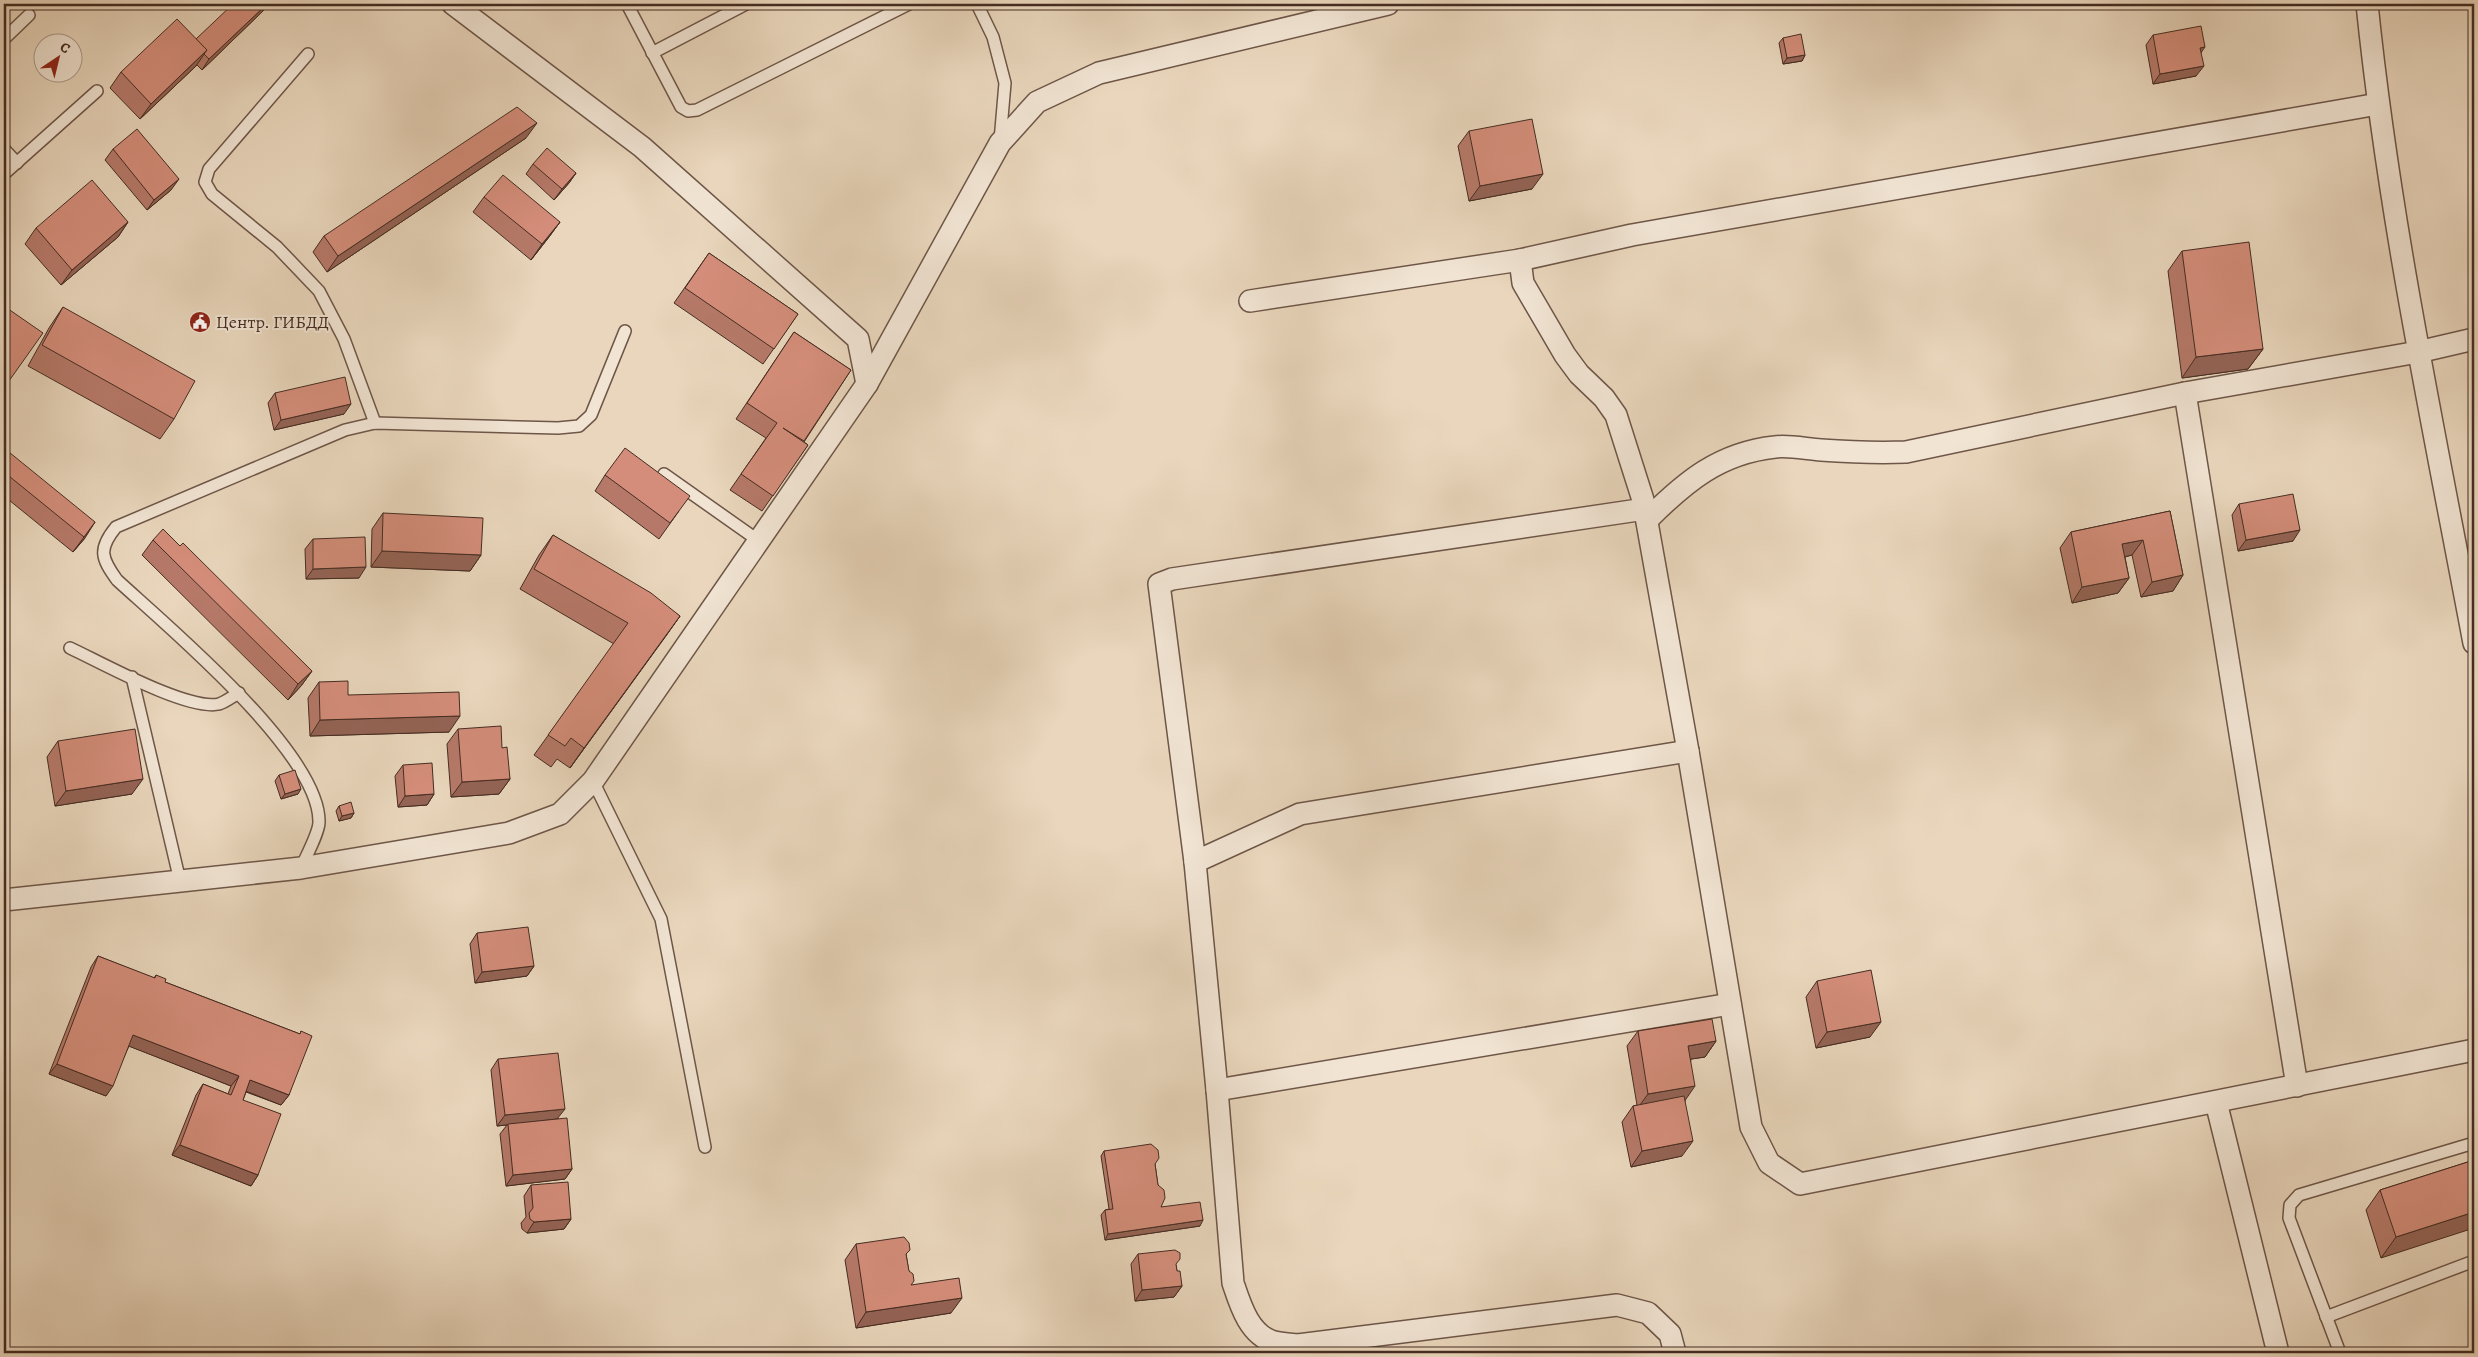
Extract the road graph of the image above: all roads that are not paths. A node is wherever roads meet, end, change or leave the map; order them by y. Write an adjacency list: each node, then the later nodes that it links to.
1 (453, 4): 23 (street)
2 (627, 4): 10 (lane)
3 (746, 4): 10 (lane)
4 (909, 4): 10 (lane)
5 (977, 4): 14 (lane)
6 (1388, 4): 14 (street)
7 (2367, 4): 13 (street)
8 (29, 15): 9 (lane)
9 (4, 39)
10 (652, 53)
11 (308, 54): 25 (lane)
12 (97, 91): 16 (lane)
13 (2378, 104): 18 (street); 22 (street)
14 (1000, 143): 23 (street)
15 (4, 149): 16 (lane)
16 (16, 163): 17 (lane)
17 (4, 174)
18 (1520, 260): 19 (street); 27 (street)
19 (1250, 301)
20 (625, 331): 25 (lane)
21 (2474, 339): 22 (street)
22 (2418, 352): 24 (street); 29 (street)
23 (866, 384): 28 (street)
24 (2185, 393): 27 (street); 41 (street)
25 (375, 423): 32 (lane)
26 (664, 474): 28 (lane)
27 (1646, 514): 33 (street); 35 (street)
28 (759, 541): 34 (street)
29 (2474, 643)
30 (70, 648): 31 (lane)
31 (132, 677): 32 (lane); 37 (lane)
32 (239, 692): 36 (lane)
33 (1688, 751): 35 (street); 39 (street)
34 (593, 781): 36 (street); 45 (lane)
35 (1195, 862): 42 (street)
36 (301, 868): 37 (street)
37 (180, 881): 38 (street)
38 (4, 900)
39 (1730, 1004): 42 (street); 43 (street)
40 (2474, 1050): 41 (street)
41 (2297, 1086): 43 (street)
42 (1218, 1090): 48 (street)
43 (2216, 1102): 49 (street)
44 (2474, 1143): 47 (lane)
45 (705, 1147)
46 (2474, 1261): 47 (lane)
47 (2326, 1317): 50 (lane)
48 (1674, 1353)
49 (2278, 1353)
50 (2340, 1353)

